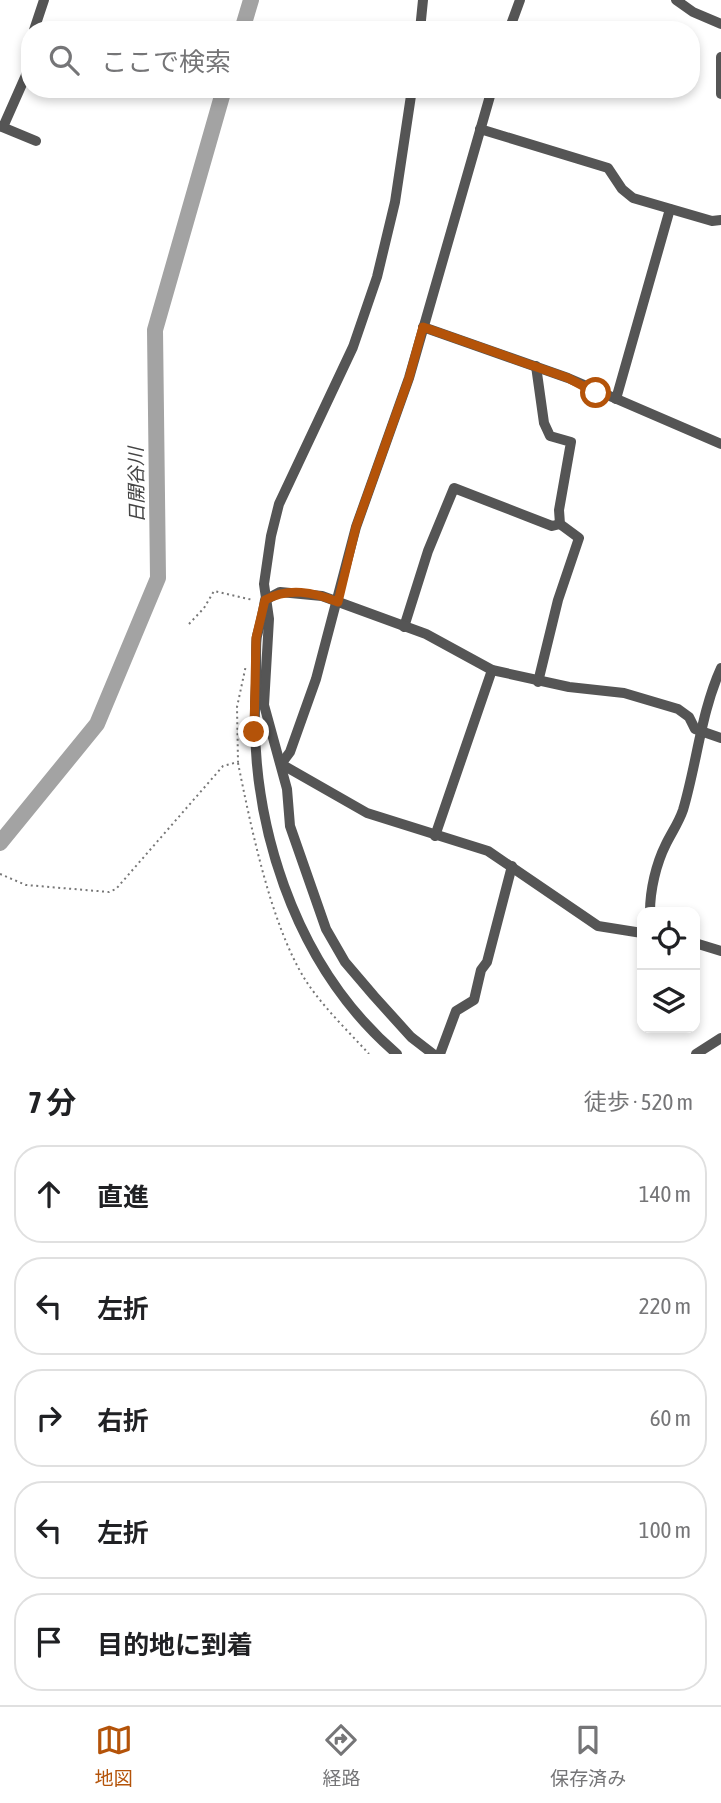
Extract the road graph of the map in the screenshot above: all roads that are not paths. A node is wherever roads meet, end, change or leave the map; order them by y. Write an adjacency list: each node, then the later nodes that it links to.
1 (44, 0): 5 (street)
2 (423, 0): 6 (street)
3 (520, 0): 7 (street)
4 (676, 0): 8 (street)
5 (37, 21)
6 (421, 21)
7 (512, 21)
8 (721, 24)
9 (721, 57): 11 (street)
10 (21, 85): 14 (street)
11 (721, 94)
12 (411, 98): 24 (street)
13 (489, 98): 15 (street)
14 (1, 127): 16 (street)
15 (480, 129): 17 (street); 19 (street)
16 (36, 141)
17 (670, 209): 18 (street); 21 (street)
18 (721, 220)
19 (423, 327): 20 (street); 25 (street)
20 (536, 366): 21 (street); 23 (street)
21 (616, 400): 22 (street)
22 (721, 444)
23 (560, 524): 26 (street); 29 (street)
24 (265, 600): 25 (street); 32 (street); 40 (street)
25 (338, 602): 26 (street); 32 (street)
26 (404, 626): 28 (street)
27 (721, 668): 30 (street)
28 (492, 670): 29 (street); 33 (street)
29 (538, 681): 30 (street)
30 (702, 733): 31 (street); 35 (street)
31 (721, 738)
32 (281, 764): 33 (street); 41 (street)
33 (435, 836): 34 (street)
34 (512, 866): 36 (street); 42 (street)
35 (651, 907)
36 (637, 932)
37 (700, 945): 38 (street)
38 (721, 951)
39 (721, 1038): 43 (street)
40 (397, 1054)
41 (433, 1054)
42 (440, 1054)
43 (696, 1054)

